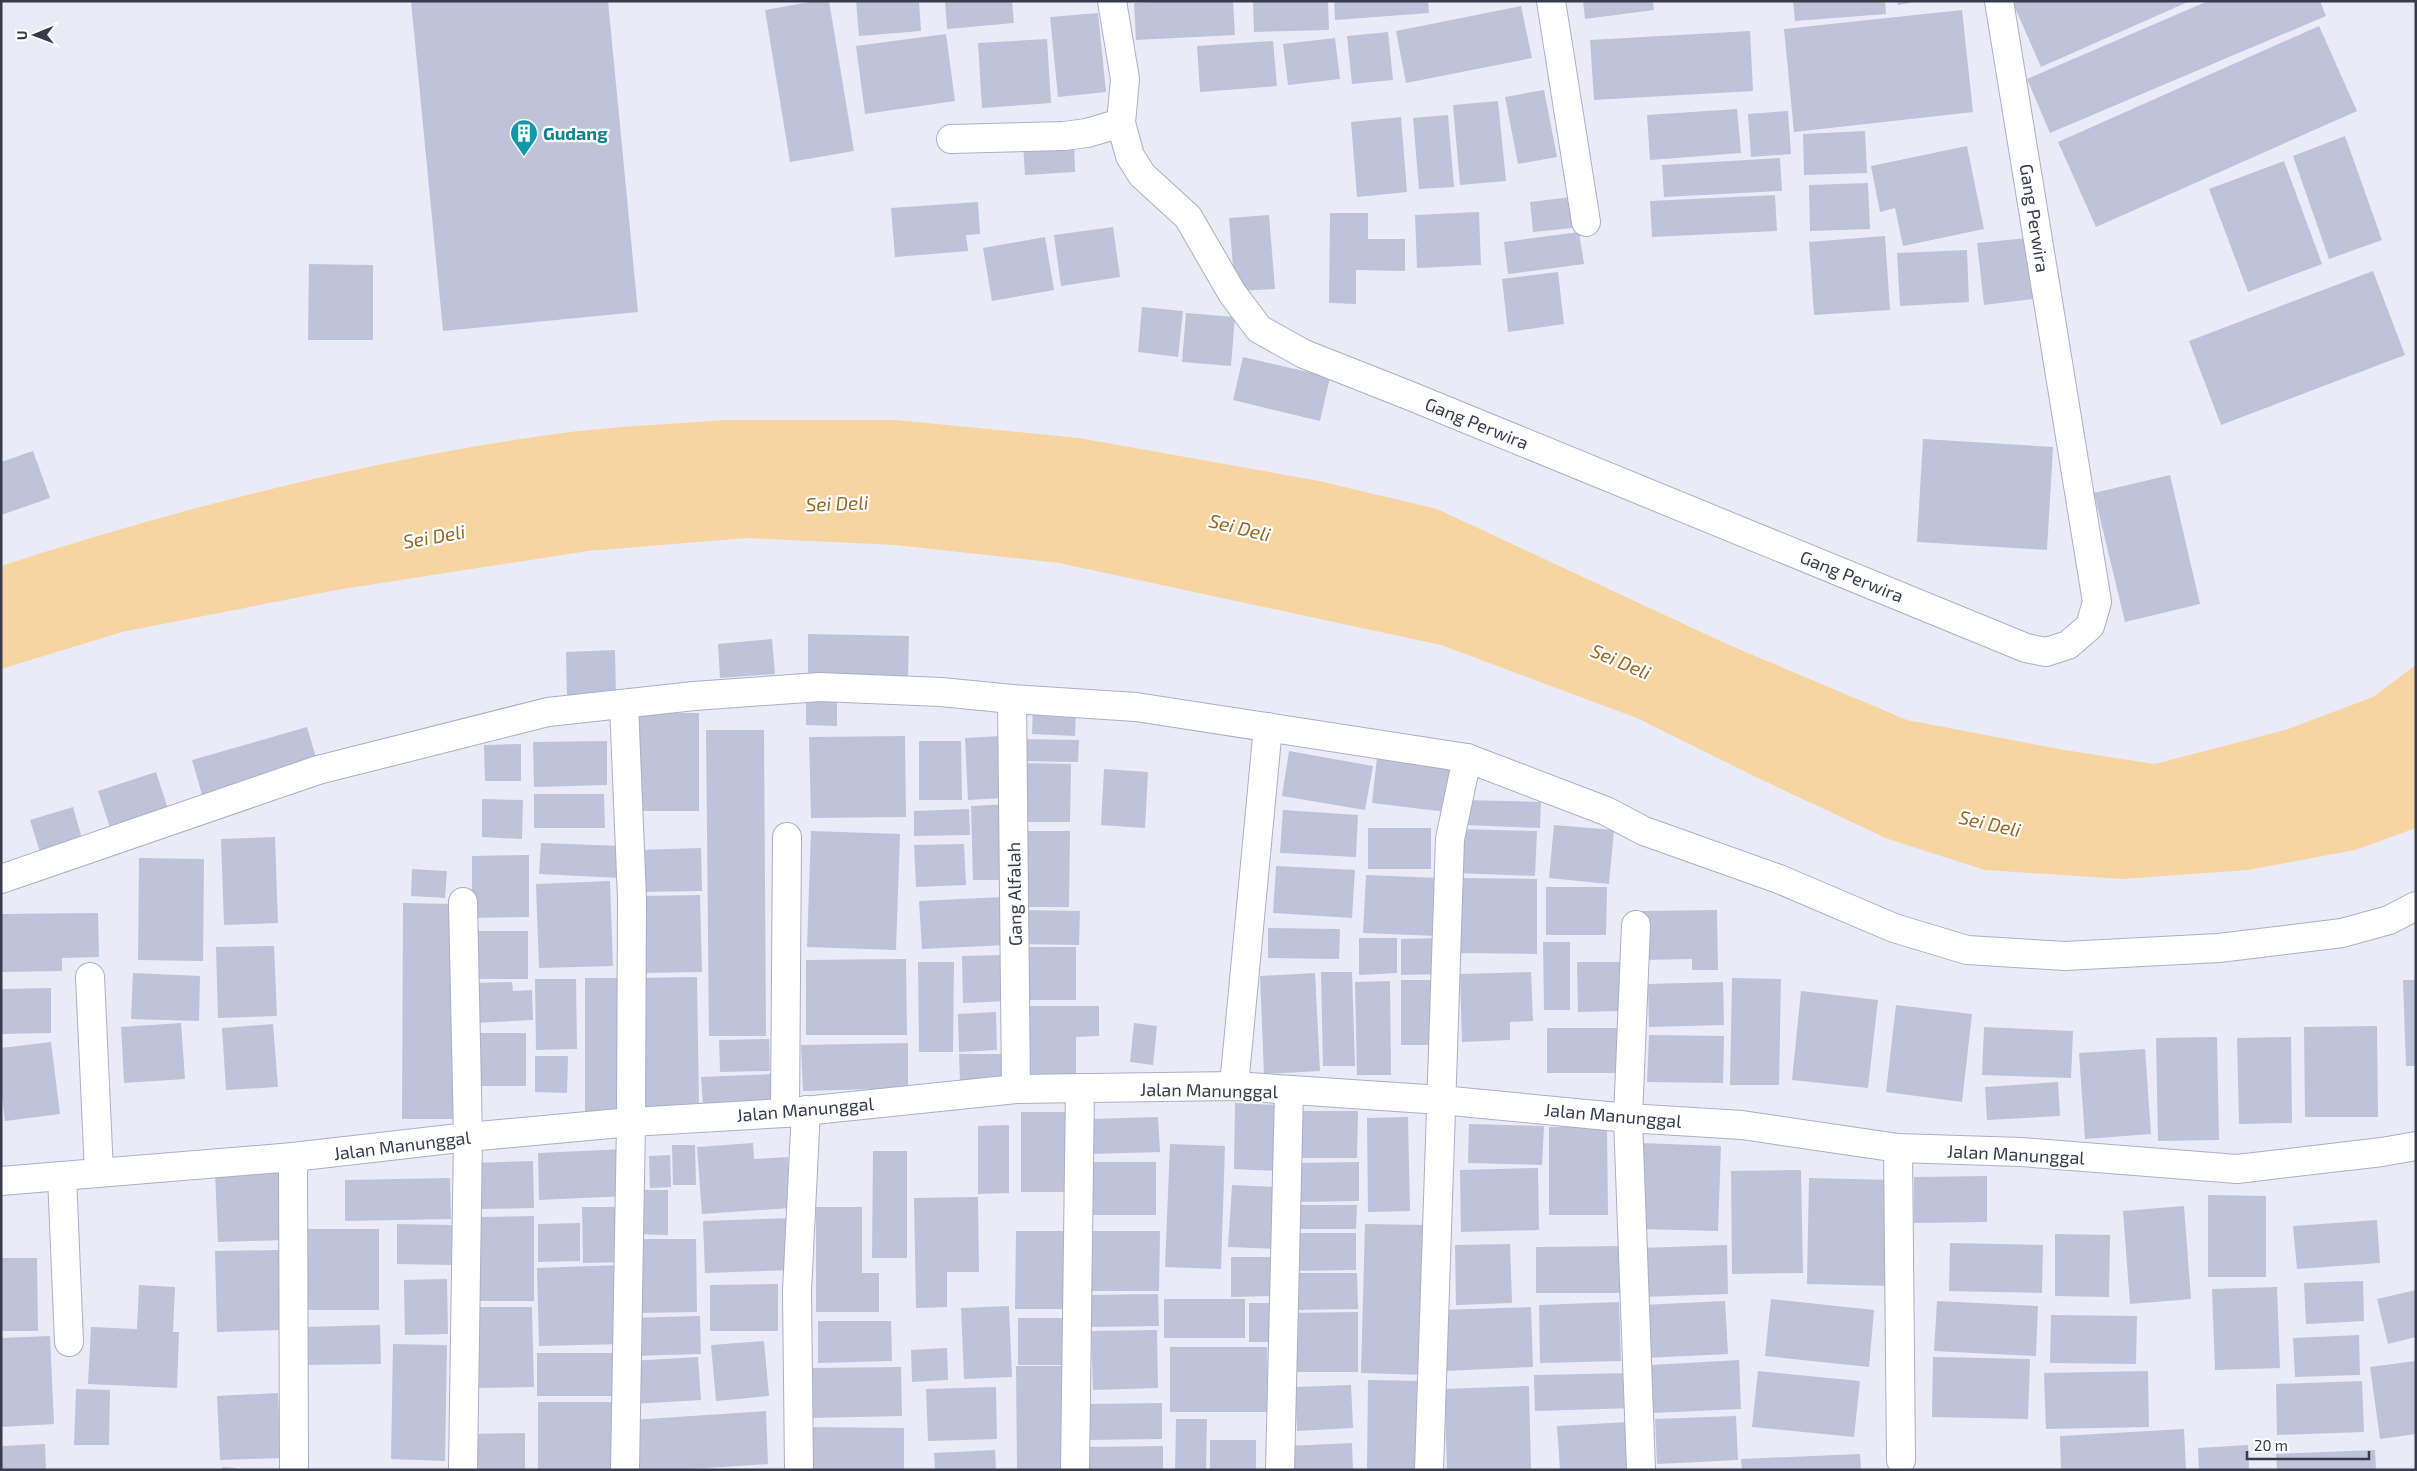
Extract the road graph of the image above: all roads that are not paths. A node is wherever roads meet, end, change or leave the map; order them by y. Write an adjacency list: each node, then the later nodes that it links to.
1 (1112, 1): 4 (street)
2 (1551, 1): 6 (street)
3 (1999, 1): 4 (street, Gang Perwira)
4 (1121, 123): 5 (street)
5 (951, 139)
6 (1586, 222)
7 (1012, 699): 8 (street); 9 (street); 19 (street, Gang Alfalah)
8 (624, 704): 12 (street); 24 (street)
9 (1268, 727): 10 (street); 17 (street)
10 (1467, 758): 14 (street); 21 (street)
11 (787, 837): 22 (street)
12 (1, 879)
13 (463, 902): 25 (street)
14 (2416, 906)
15 (1636, 925): 23 (street)
16 (90, 977): 29 (street)
17 (1234, 1086): 18 (street, Jalan Manunggal); 20 (street, Jalan Manunggal)
18 (1080, 1088): 19 (street, Jalan Manunggal); 39 (street)
19 (1016, 1089): 22 (street, Jalan Manunggal)
20 (1289, 1092): 21 (street, Jalan Manunggal); 40 (street)
21 (1441, 1100): 23 (street, Jalan Manunggal); 41 (street)
22 (796, 1111): 24 (street, Jalan Manunggal); 38 (street)
23 (1628, 1118): 27 (street, Jalan Manunggal); 34 (street)
24 (631, 1122): 25 (street, Jalan Manunggal); 37 (street)
25 (468, 1136): 28 (street, Jalan Manunggal); 36 (street)
26 (2416, 1146): 27 (street, Jalan Manunggal)
27 (1898, 1148): 33 (street)
28 (292, 1157): 29 (street, Jalan Manunggal); 35 (street)
29 (99, 1172): 30 (street, Jalan Manunggal)
30 (62, 1176): 31 (street, Jalan Manunggal); 32 (street)
31 (1, 1181)
32 (69, 1342)
33 (1901, 1460)
34 (1640, 1469)
35 (294, 1470)
36 (463, 1470)
37 (625, 1470)
38 (799, 1470)
39 (1075, 1470)
40 (1280, 1470)
41 (1429, 1470)

